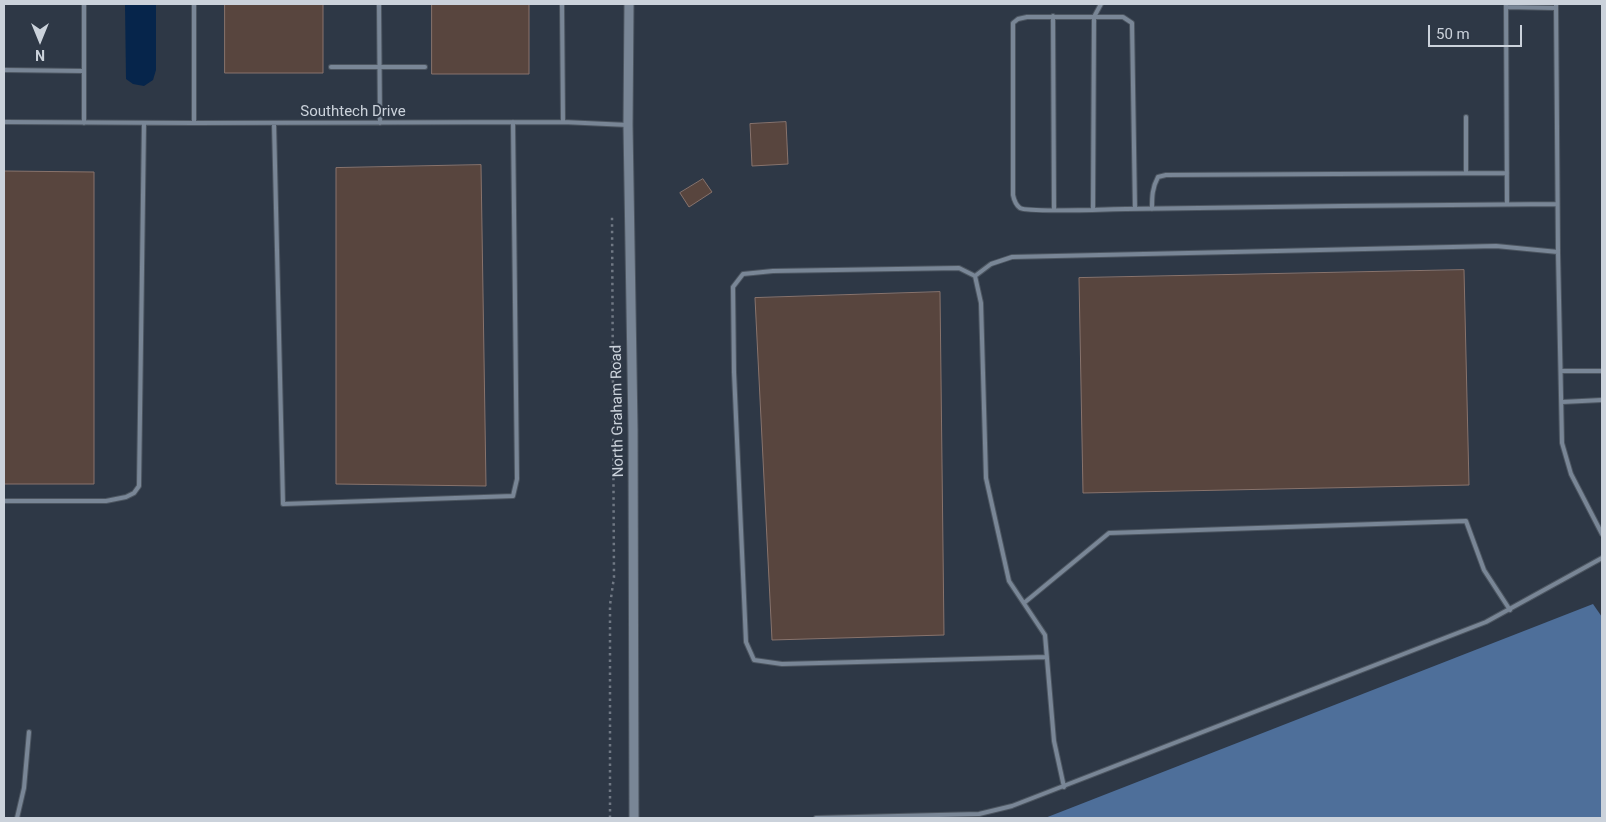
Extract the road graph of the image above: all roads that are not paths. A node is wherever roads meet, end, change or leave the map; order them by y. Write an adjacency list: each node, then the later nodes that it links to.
1 (84, 4): 15 (lane)
2 (194, 4): 22 (lane)
3 (379, 4): 12 (lane)
4 (562, 4): 19 (lane)
5 (630, 4): 25 (street, North Graham Road)
6 (1101, 4): 10 (lane)
7 (1506, 5): 8 (lane); 27 (lane)
8 (1556, 6): 29 (lane)
9 (1053, 16): 10 (lane); 33 (lane); 33 (lane)
10 (1094, 17): 31 (lane); 32 (lane)
11 (330, 67): 12 (lane)
12 (380, 67): 13 (lane); 24 (lane)
13 (425, 67)
14 (4, 70): 15 (lane)
15 (84, 71): 20 (lane)
16 (1466, 116): 26 (lane)
17 (4, 122): 20 (lane, Southtech Drive)
18 (513, 122): 19 (lane, Southtech Drive); 23 (lane); 24 (lane, Southtech Drive)
19 (563, 122): 25 (lane, Southtech Drive)
20 (84, 123): 21 (lane, Southtech Drive)
21 (144, 123): 22 (lane, Southtech Drive); 40 (lane)
22 (194, 123): 23 (lane, Southtech Drive)
23 (274, 123): 24 (lane, Southtech Drive)
24 (380, 123)
25 (628, 125): 49 (street, North Graham Road)
26 (1466, 173): 27 (lane); 30 (lane)
27 (1507, 173): 28 (lane)
28 (1507, 204): 29 (lane); 30 (lane)
29 (1557, 204): 34 (lane)
30 (1152, 208): 32 (lane)
31 (1093, 209): 32 (lane); 33 (lane)
32 (1135, 209)
33 (1054, 210)
34 (1558, 252): 35 (lane); 36 (lane)
35 (975, 276): 43 (lane); 45 (lane)
36 (1561, 371): 37 (lane); 39 (lane)
37 (1602, 371)
38 (1602, 400): 39 (lane)
39 (1562, 402): 41 (lane)
40 (4, 501)
41 (1602, 534)
42 (1602, 558): 44 (lane)
43 (1024, 604): 44 (lane); 45 (lane)
44 (1510, 610): 47 (lane)
45 (1047, 658): 47 (lane)
46 (29, 732): 48 (lane)
47 (1064, 787): 50 (lane)
48 (17, 818)
49 (634, 818)
50 (816, 818)

